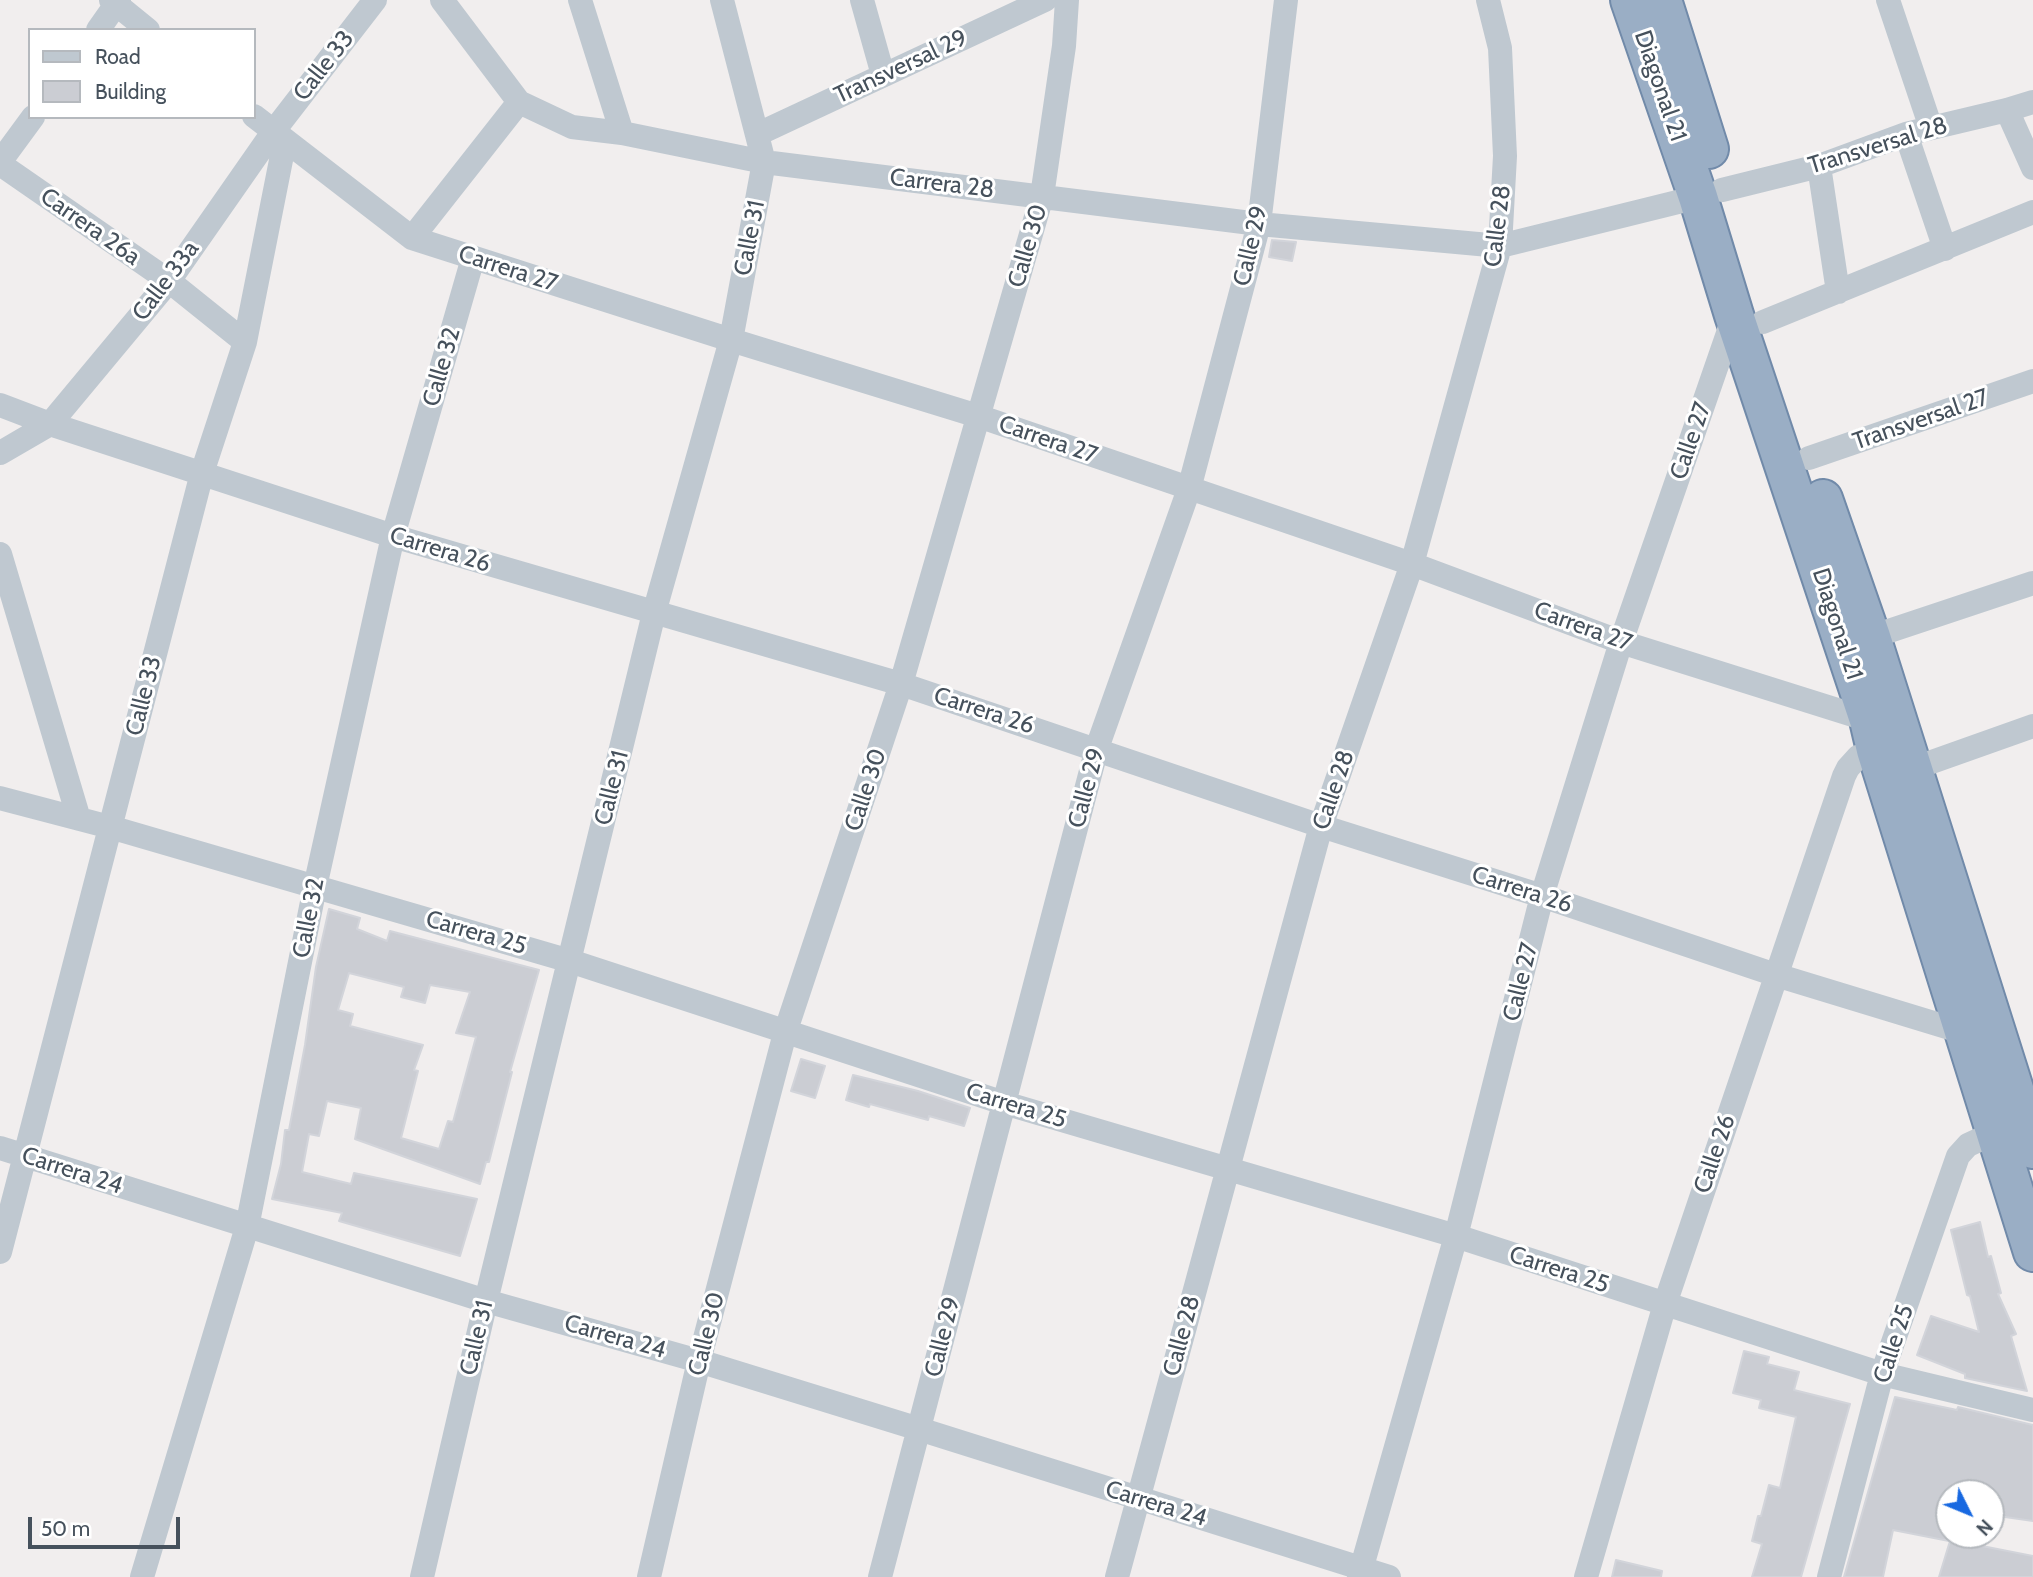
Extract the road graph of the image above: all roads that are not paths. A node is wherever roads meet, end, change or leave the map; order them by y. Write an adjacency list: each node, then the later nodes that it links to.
1 (375, 0): 27 (street, Calle 33)
2 (442, 0): 18 (street, Carrera 28)
3 (580, 0): 24 (street)
4 (722, 0): 25 (street, Calle 31)
5 (862, 0): 17 (street)
6 (1045, 0): 14 (street, Transversal 29)
7 (1067, 0): 33 (street, Calle 30)
8 (1286, 0): 35 (street, Calle 29)
9 (1488, 0): 37 (street, Calle 28)
10 (1630, 0): 32 (highway, Diagonal 21)
11 (1662, 0): 32 (highway, Diagonal 21)
12 (1888, 0): 23 (street)
13 (116, 1): 15 (street); 16 (street)
14 (1004, 9): 17 (street, Transversal 29)
15 (98, 28)
16 (146, 28)
17 (883, 75): 25 (street, Transversal 29)
18 (519, 102): 24 (street, Carrera 28); 36 (street)
19 (2033, 102): 20 (street, Transversal 28)
20 (2007, 110): 23 (street, Transversal 28); 31 (street)
21 (256, 118): 27 (street, Carrera 27)
22 (32, 119): 29 (street)
23 (1931, 128): 26 (street, Transversal 28)
24 (622, 133): 28 (street, Carrera 28)
25 (758, 134): 28 (street, Calle 31)
26 (1906, 134): 30 (street, Transversal 28); 38 (street)
27 (279, 136): 36 (street, Carrera 27); 40 (street, Calle 33a); 44 (street, Calle 33)
28 (764, 162): 33 (street, Carrera 28); 43 (street, Calle 31)
29 (0, 163): 40 (street, Carrera 26a)
30 (1818, 166): 32 (street, Transversal 28); 41 (street)
31 (2033, 168)
32 (1710, 193): 37 (street, Transversal 28); 42 (highway, Diagonal 21)
33 (1042, 196): 35 (street, Carrera 28); 47 (street, Calle 30)
34 (2033, 212): 38 (street)
35 (1259, 224): 37 (street, Carrera 28); 52 (street, Calle 29)
36 (412, 238): 39 (street, Carrera 27)
37 (1500, 246): 55 (street, Calle 28)
38 (1945, 249): 41 (street)
39 (473, 258): 43 (street, Carrera 27); 53 (street, Calle 32)
40 (169, 281): 44 (street, Carrera 26a); 48 (street, Calle 33a)
41 (1838, 292): 42 (street)
42 (1748, 318): 50 (highway, Diagonal 21); 59 (street, Calle 27); 62 (highway, Diagonal 21)
43 (731, 340): 47 (street, Carrera 27); 57 (street, Calle 31)
44 (245, 342): 51 (street, Calle 33)
45 (2033, 381): 50 (street, Transversal 27)
46 (0, 405): 48 (street, Carrera 26)
47 (978, 415): 52 (street, Carrera 27); 60 (street, Calle 30)
48 (50, 424): 49 (street); 51 (street, Carrera 26)
49 (0, 453)
50 (1808, 458): 58 (highway, Diagonal 21)
51 (202, 473): 53 (street, Carrera 26); 68 (street, Calle 33)
52 (1189, 489): 55 (street, Carrera 27); 63 (street, Calle 29)
53 (393, 536): 57 (street, Carrera 26); 69 (street, Calle 32)
54 (0, 554): 66 (street)
55 (1412, 564): 59 (street, Carrera 27); 67 (street, Calle 28)
56 (2033, 583): 58 (street)
57 (654, 614): 60 (street, Carrera 26); 71 (street, Calle 31)
58 (1871, 637): 64 (highway, Diagonal 21)
59 (1621, 642): 62 (street, Carrera 27); 70 (street, Calle 27)
60 (901, 684): 63 (street, Carrera 26); 74 (street, Calle 30)
61 (2033, 726): 64 (street)
62 (1872, 735): 72 (street, Calle 26); 73 (highway, Diagonal 21)
63 (1097, 748): 67 (street, Carrera 26); 75 (street, Calle 29)
64 (1912, 769): 76 (highway, Diagonal 21)
65 (0, 798): 66 (street, Carrera 25)
66 (79, 819): 68 (street, Carrera 25)
67 (1321, 826): 70 (street, Carrera 26); 79 (street, Calle 28)
68 (110, 827): 69 (street, Carrera 25); 78 (street, Calle 33)
69 (315, 887): 71 (street, Carrera 25); 80 (street, Calle 32)
70 (1542, 896): 72 (street, Carrera 26); 81 (street, Calle 27)
71 (570, 961): 74 (street, Carrera 25); 84 (street, Calle 31)
72 (1776, 975): 73 (street, Carrera 26); 85 (street, Calle 26)
73 (1963, 1032): 76 (highway, Diagonal 21)
74 (785, 1033): 75 (street, Carrera 25); 86 (street, Calle 30)
75 (1004, 1103): 79 (street, Carrera 25); 89 (street, Calle 29)
76 (2021, 1132): 83 (highway, Diagonal 21); 87 (street, Calle 25)
77 (0, 1148): 78 (street, Carrera 24)
78 (24, 1156): 80 (street, Carrera 24); 82 (street, Calle 33)
79 (1229, 1168): 81 (street, Carrera 25); 90 (street, Calle 28)
80 (247, 1227): 84 (street, Carrera 24); 92 (street, Calle 32)
81 (1456, 1236): 85 (street, Carrera 25); 91 (street, Calle 27)
82 (0, 1252)
83 (2033, 1252)
84 (486, 1301): 86 (street, Carrera 24); 93 (street, Calle 31)
85 (1665, 1304): 87 (street, Carrera 25); 98 (street, Calle 26)
86 (699, 1361): 89 (street, Carrera 24); 94 (street, Calle 30)
87 (1882, 1374): 88 (street, Carrera 25); 99 (street, Calle 25)
88 (2033, 1410)
89 (919, 1429): 90 (street, Carrera 24); 95 (street, Calle 29)
90 (1138, 1498): 91 (street, Carrera 24); 96 (street, Calle 28)
91 (1360, 1572): 97 (street, Carrera 24)
92 (142, 1577)
93 (422, 1577)
94 (649, 1577)
95 (880, 1577)
96 (1117, 1577)
97 (1389, 1577)
98 (1586, 1577)
99 (1829, 1577)

